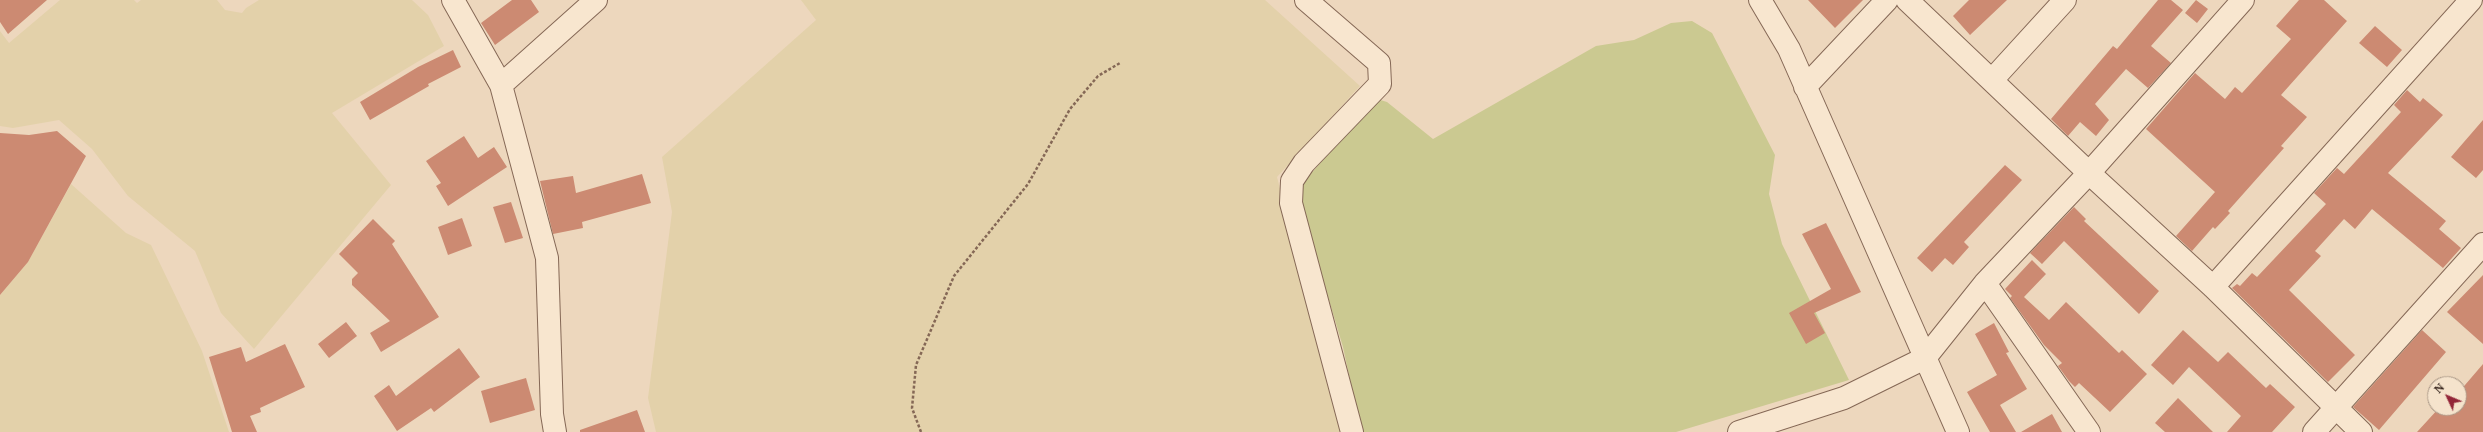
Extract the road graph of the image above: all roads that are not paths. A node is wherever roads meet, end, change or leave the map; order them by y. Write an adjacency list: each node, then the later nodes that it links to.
1 (453, 0): 11 (street)
2 (596, 0): 11 (street)
3 (1306, 0): 20 (street)
4 (1760, 0): 12 (street)
5 (1887, 0): 12 (street)
6 (1907, 0): 10 (street)
7 (2065, 0): 10 (street)
8 (2243, 0): 13 (street)
9 (2471, 0): 16 (street)
10 (1992, 80): 13 (street)
11 (501, 85): 19 (street)
12 (1805, 87): 17 (street)
13 (2089, 173): 15 (street); 16 (street)
14 (2483, 244): 18 (street)
15 (1985, 283): 17 (street); 23 (street)
16 (2212, 287): 18 (street)
17 (1925, 358): 21 (street); 22 (street)
18 (2336, 408): 24 (street); 25 (street)
19 (555, 432)
20 (1352, 432)
21 (1739, 432)
22 (1958, 432)
23 (2089, 432)
24 (2314, 432)
25 (2361, 432)

